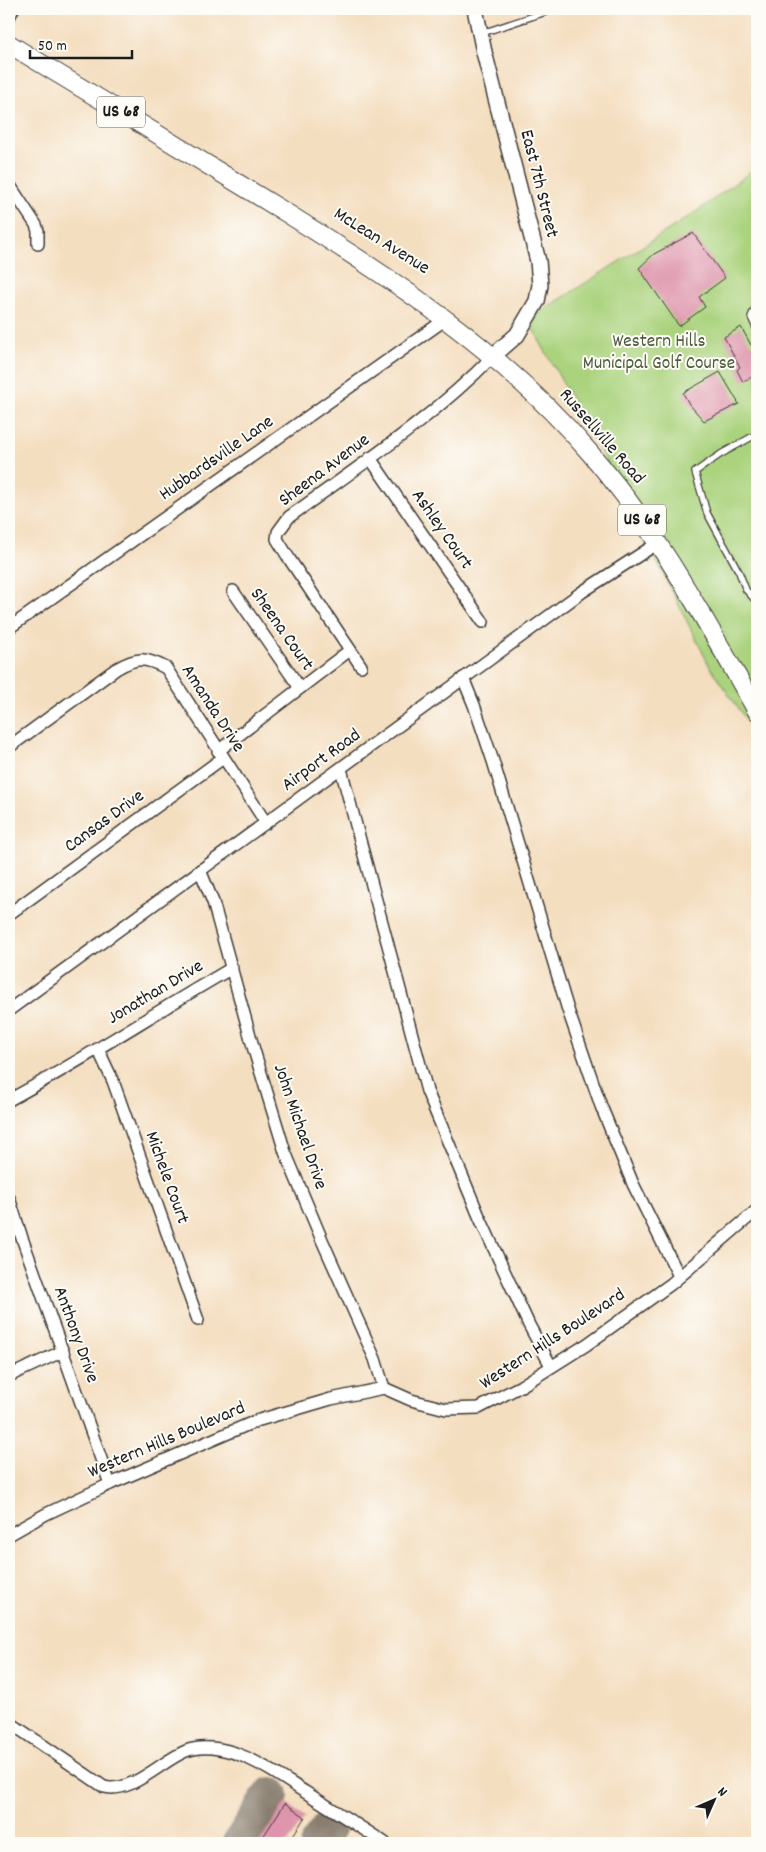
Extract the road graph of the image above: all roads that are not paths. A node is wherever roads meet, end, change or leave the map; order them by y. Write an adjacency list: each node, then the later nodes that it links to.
1 (13, 9): 4 (street)
2 (475, 9): 5 (main road, East 7th Street)
3 (555, 9): 5 (lane)
4 (9, 17)
5 (480, 34): 13 (main road, East 7th Street)
6 (9, 44): 7 (main road, McLean Avenue / US 68)
7 (234, 180): 11 (main road, McLean Avenue / US 68); 13 (main road, McLean Avenue / US 68)
8 (9, 184): 9 (street)
9 (38, 244)
10 (757, 304): 12 (lane)
11 (446, 319): 13 (main road, McLean Avenue / US 68); 20 (street, Hubbardsville Lane)
12 (757, 330)
13 (496, 353): 15 (street, Sheena Avenue); 16 (main road, Russellville Road / US 68); 25 (main road, Russellville Road / US 68)
14 (757, 434): 18 (lane)
15 (370, 458): 19 (street, Ashley Court); 21 (street, Sheena Avenue)
16 (658, 543): 23 (street, Airport Road); 26 (main road, Russellville Road / US 68)
17 (233, 591): 24 (street, Sheena Court)
18 (757, 602)
19 (483, 622)
20 (9, 628)
21 (350, 650): 22 (street, Sheena Avenue); 24 (street, Cansas Drive)
22 (361, 666)
23 (463, 678): 29 (street, Airport Road); 39 (street)
24 (300, 688): 28 (street, Cansas Drive)
25 (757, 694)
26 (757, 711)
27 (9, 747): 28 (street, Amanda Drive)
28 (220, 754): 30 (street, Amanda Drive); 32 (street, Cansas Drive)
29 (341, 769): 30 (street, Airport Road); 42 (street)
30 (266, 822): 31 (street, Airport Road)
31 (200, 870): 33 (street, John Michael Drive); 34 (street, Airport Road)
32 (9, 914)
33 (232, 968): 35 (street, Jonathan Drive); 44 (street, John Michael Drive)
34 (9, 1010)
35 (98, 1049): 36 (street, Jonathan Drive); 40 (street, Michele Court)
36 (9, 1100)
37 (9, 1198): 41 (street, Anthony Drive)
38 (757, 1210): 39 (street, Western Hills Boulevard)
39 (679, 1276): 42 (street, Western Hills Boulevard)
40 (198, 1320)
41 (63, 1351): 43 (street); 45 (street, Anthony Drive)
42 (551, 1366): 44 (street, Western Hills Boulevard)
43 (9, 1376)
44 (384, 1388): 45 (street, Western Hills Boulevard)
45 (110, 1484): 46 (street, Western Hills Boulevard)
46 (9, 1535)
47 (9, 1722): 48 (street)
48 (385, 1843)

